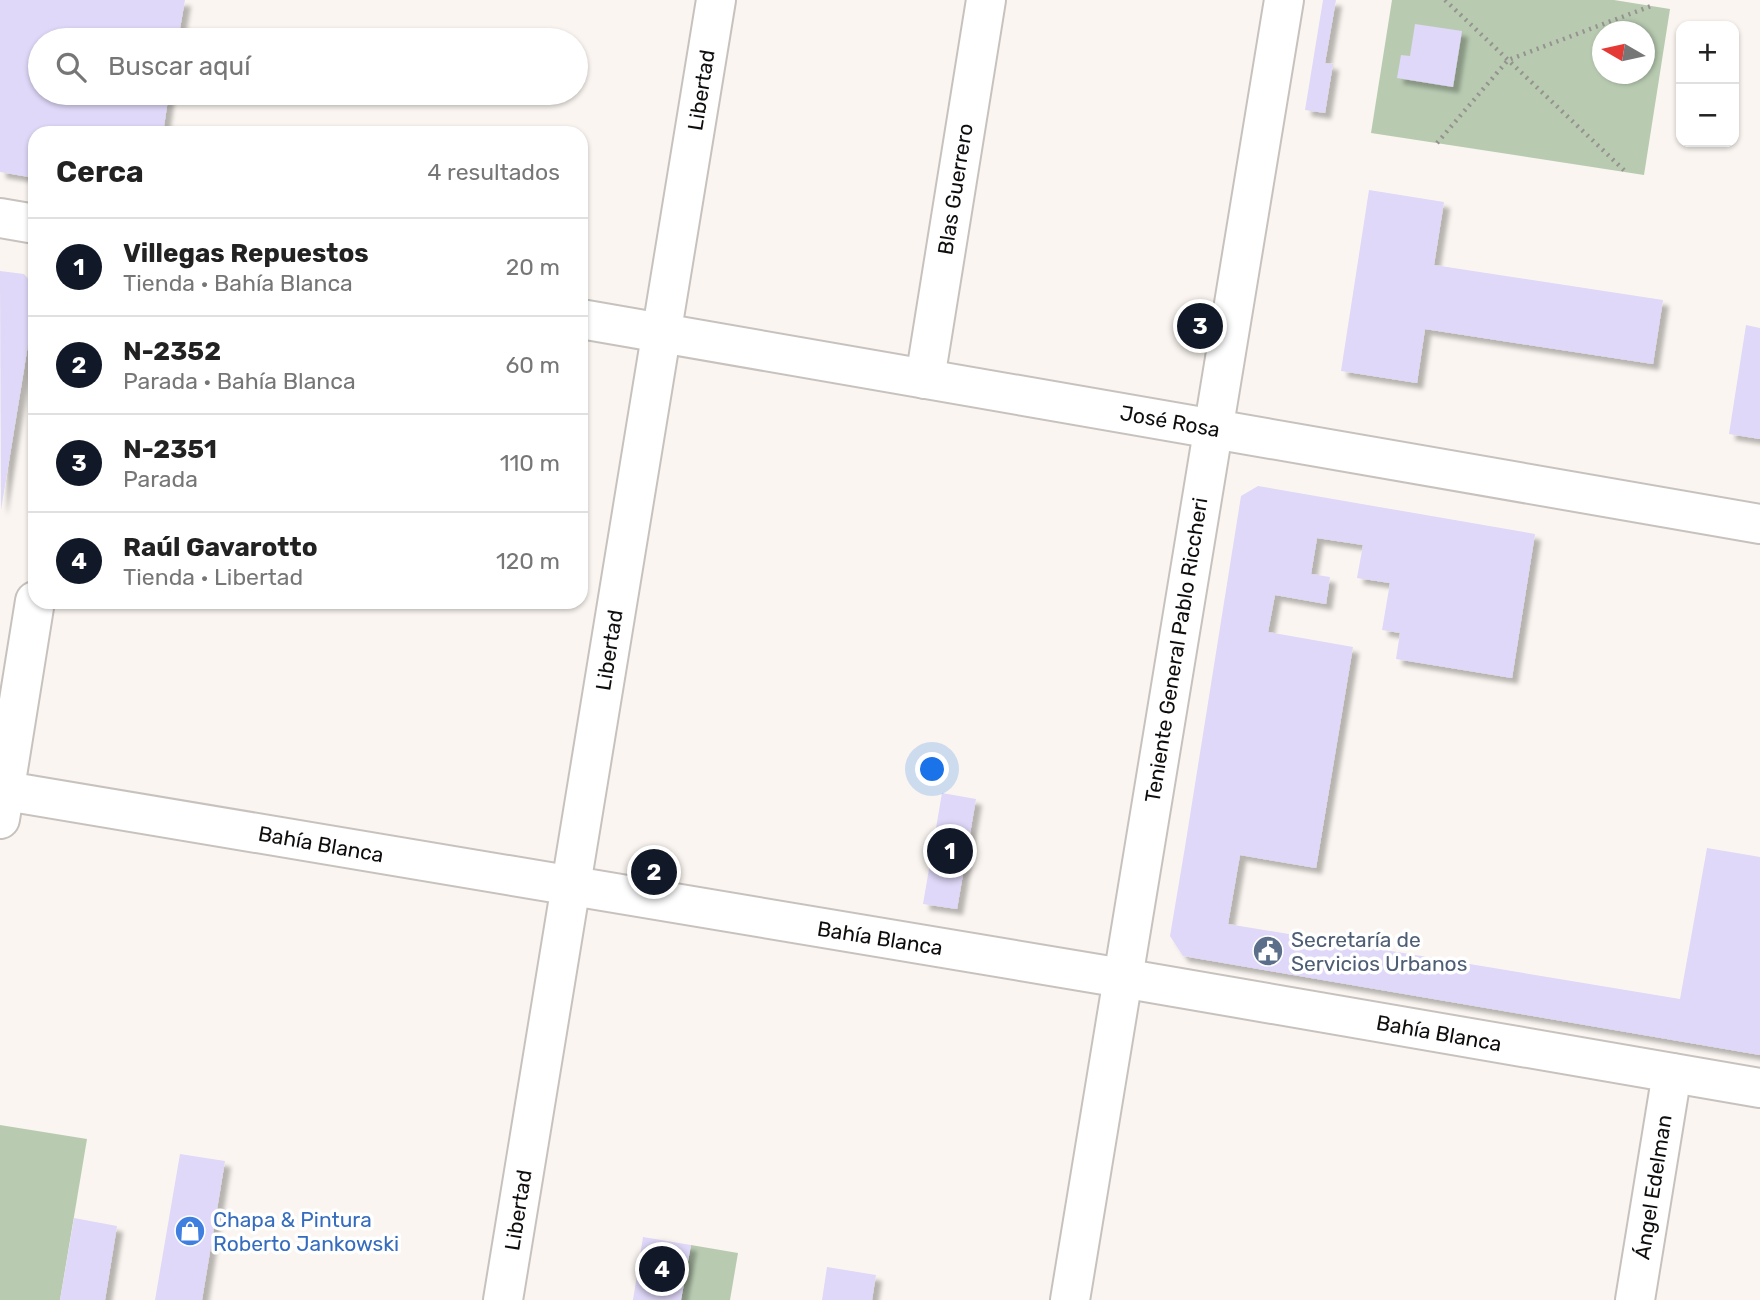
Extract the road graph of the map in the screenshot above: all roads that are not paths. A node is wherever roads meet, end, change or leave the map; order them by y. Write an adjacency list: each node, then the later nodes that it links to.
1 (716, 0): 7 (street, Libertad)
2 (986, 0): 8 (street, Blas Guerrero)
3 (1284, 0): 9 (street, Teniente General Pablo Riccheri)
4 (0, 218): 5 (street)
5 (28, 223)
6 (588, 320): 7 (street, José Rosa)
7 (661, 332): 8 (street, José Rosa); 13 (street, Libertad)
8 (925, 379): 9 (street, José Rosa)
9 (1212, 428): 10 (street, José Rosa); 14 (street, Teniente General Pablo Riccheri)
10 (1760, 524)
11 (34, 609): 12 (street)
12 (1, 800): 13 (street, Bahía Blanca)
13 (570, 886): 14 (street, Bahía Blanca); 17 (street, Libertad)
14 (1122, 978): 15 (street, Bahía Blanca); 18 (street, Teniente General Pablo Riccheri)
15 (1672, 1073): 16 (street, Bahía Blanca); 19 (street, Ángel Edelman)
16 (1760, 1088)
17 (503, 1300)
18 (1070, 1300)
19 (1635, 1300)

